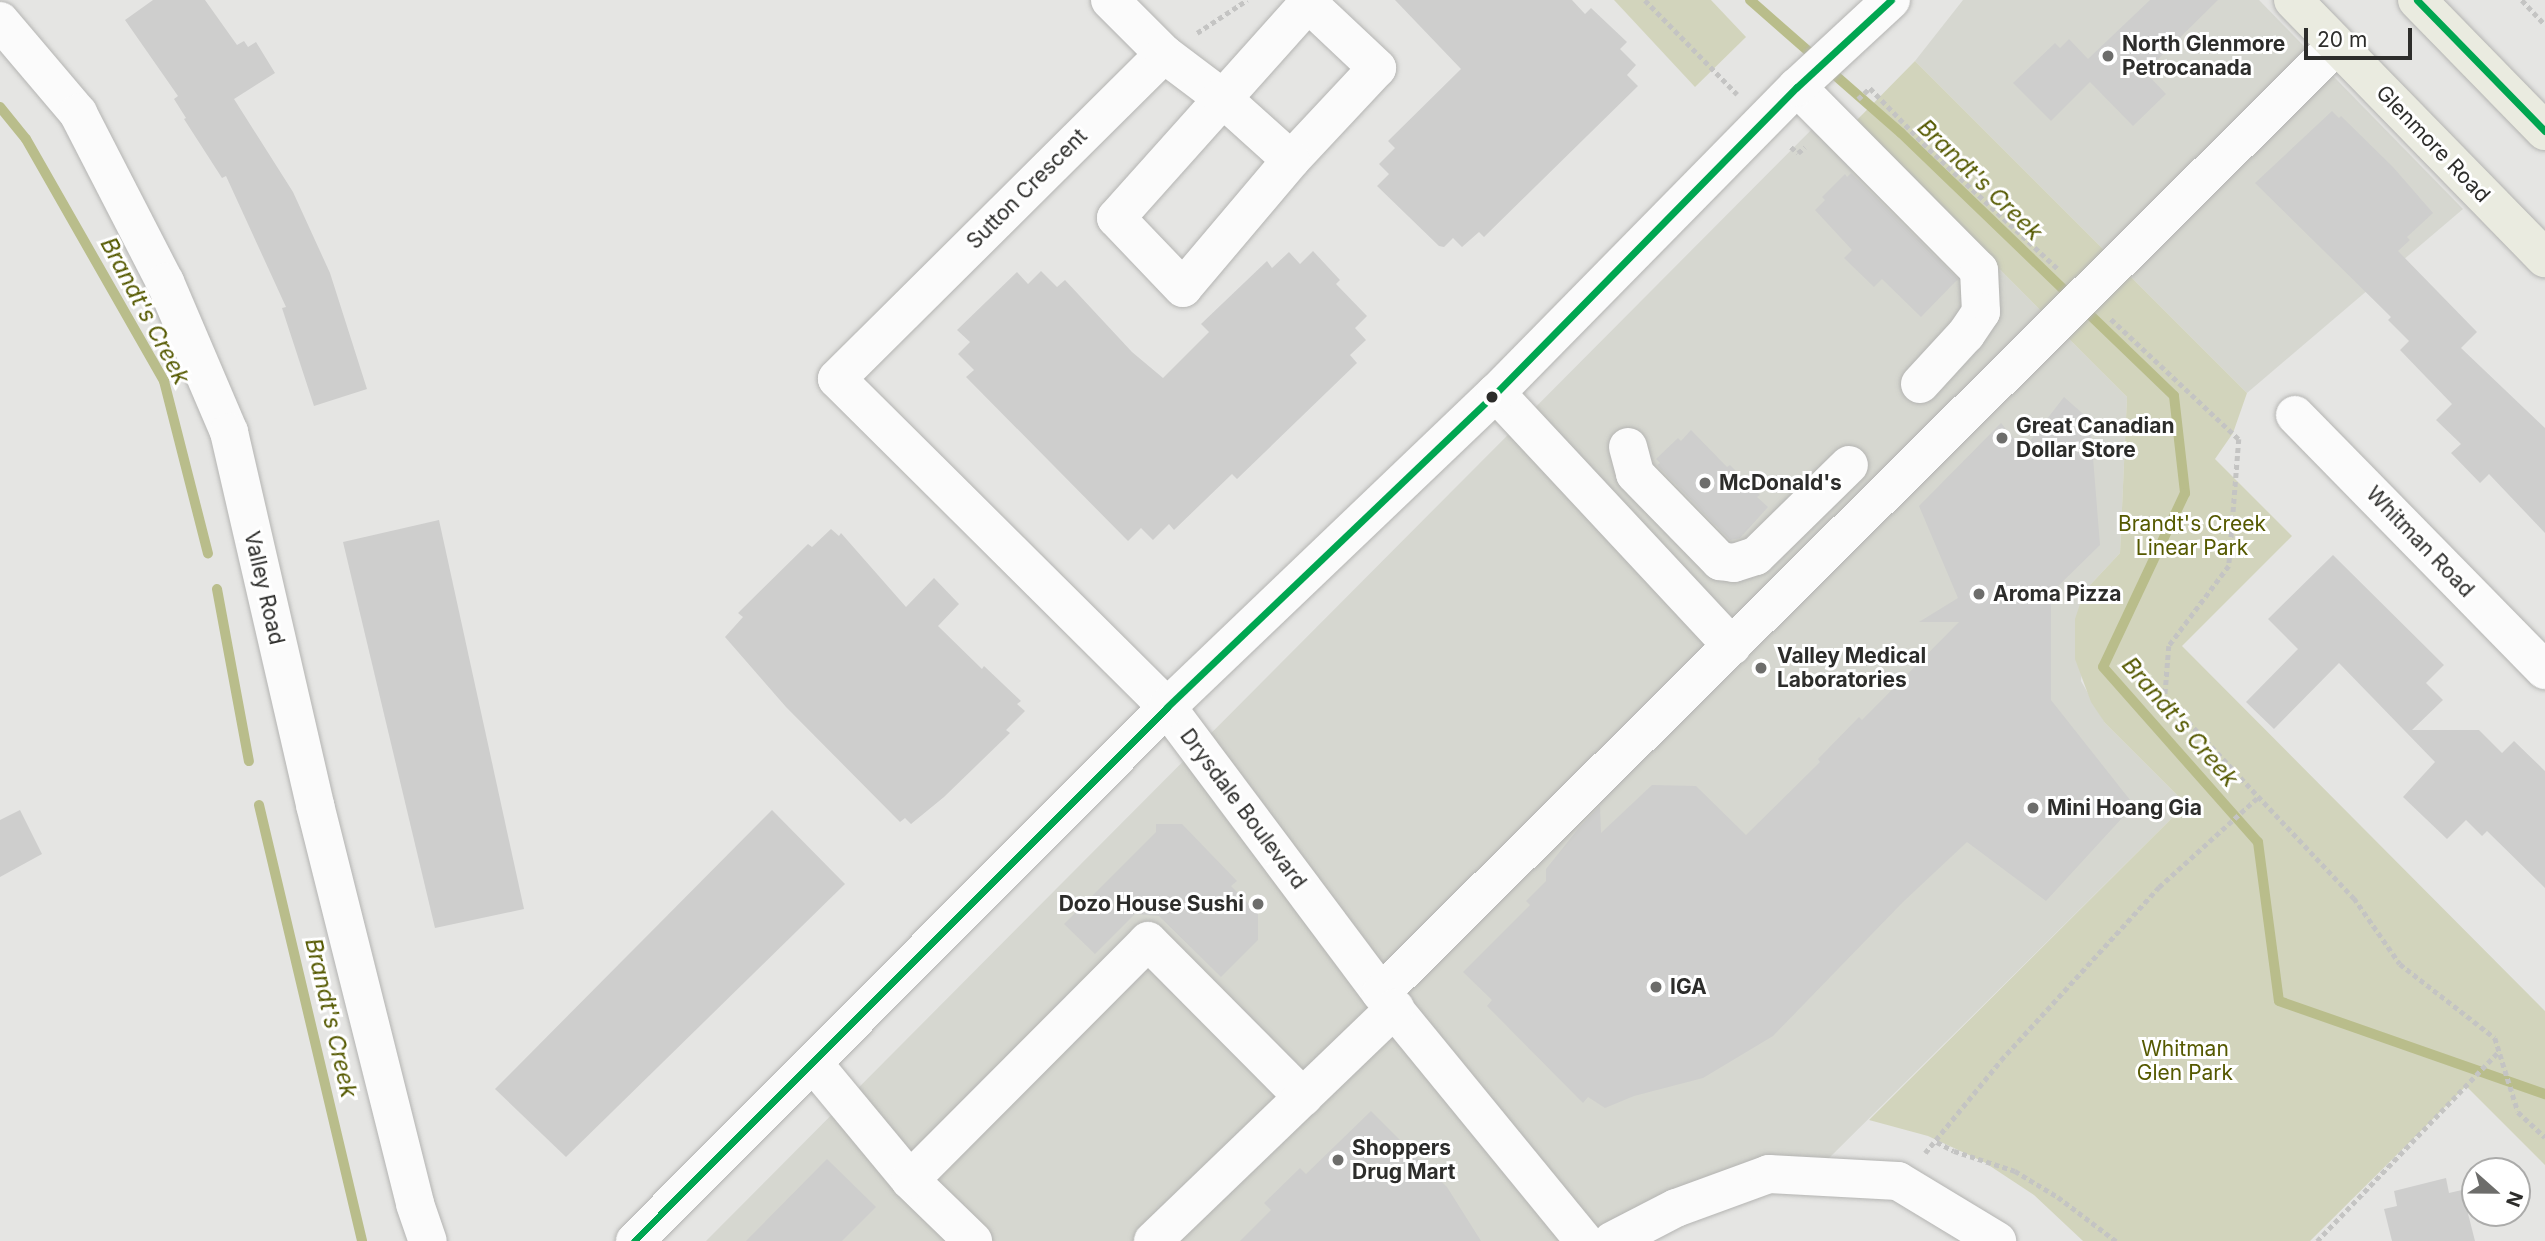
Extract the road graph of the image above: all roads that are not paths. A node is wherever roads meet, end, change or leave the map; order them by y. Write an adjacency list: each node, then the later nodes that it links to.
1 (1110, 0): 7 (street)
2 (2293, 0): 6 (main road, Glenmore Road)
3 (2417, 0): 10 (main road)
4 (1888, 1): 8 (street)
5 (0, 21): 26 (street, Valley Road)
6 (2337, 45): 12 (main road, Glenmore Road); 19 (street)
7 (1164, 54): 9 (street); 13 (street, Sutton Crescent)
8 (1797, 87): 14 (street); 15 (street)
9 (1221, 97): 11 (street); 11 (street); 11 (street)
10 (2545, 131)
11 (1291, 160)
12 (2545, 258)
13 (836, 379): 21 (street, Drysdale Boulevard)
14 (1920, 384)
15 (1496, 393): 19 (street); 21 (street)
16 (2295, 415): 20 (street, Whitman Road)
17 (1628, 447): 18 (street)
18 (1849, 464)
19 (1732, 646): 22 (street)
20 (2545, 670)
21 (1167, 707): 22 (street, Drysdale Boulevard); 23 (street)
22 (1388, 1000): 24 (street); 28 (street, Drysdale Boulevard)
23 (813, 1063): 25 (street); 27 (street)
24 (1303, 1097): 25 (street); 32 (street)
25 (910, 1180): 31 (street)
26 (415, 1203): 29 (street, Valley Road); 30 (street, Valley Road)
27 (637, 1238)
28 (1587, 1239): 33 (street)
29 (420, 1241)
30 (428, 1241)
31 (973, 1241)
32 (1153, 1241)
33 (1997, 1241)

